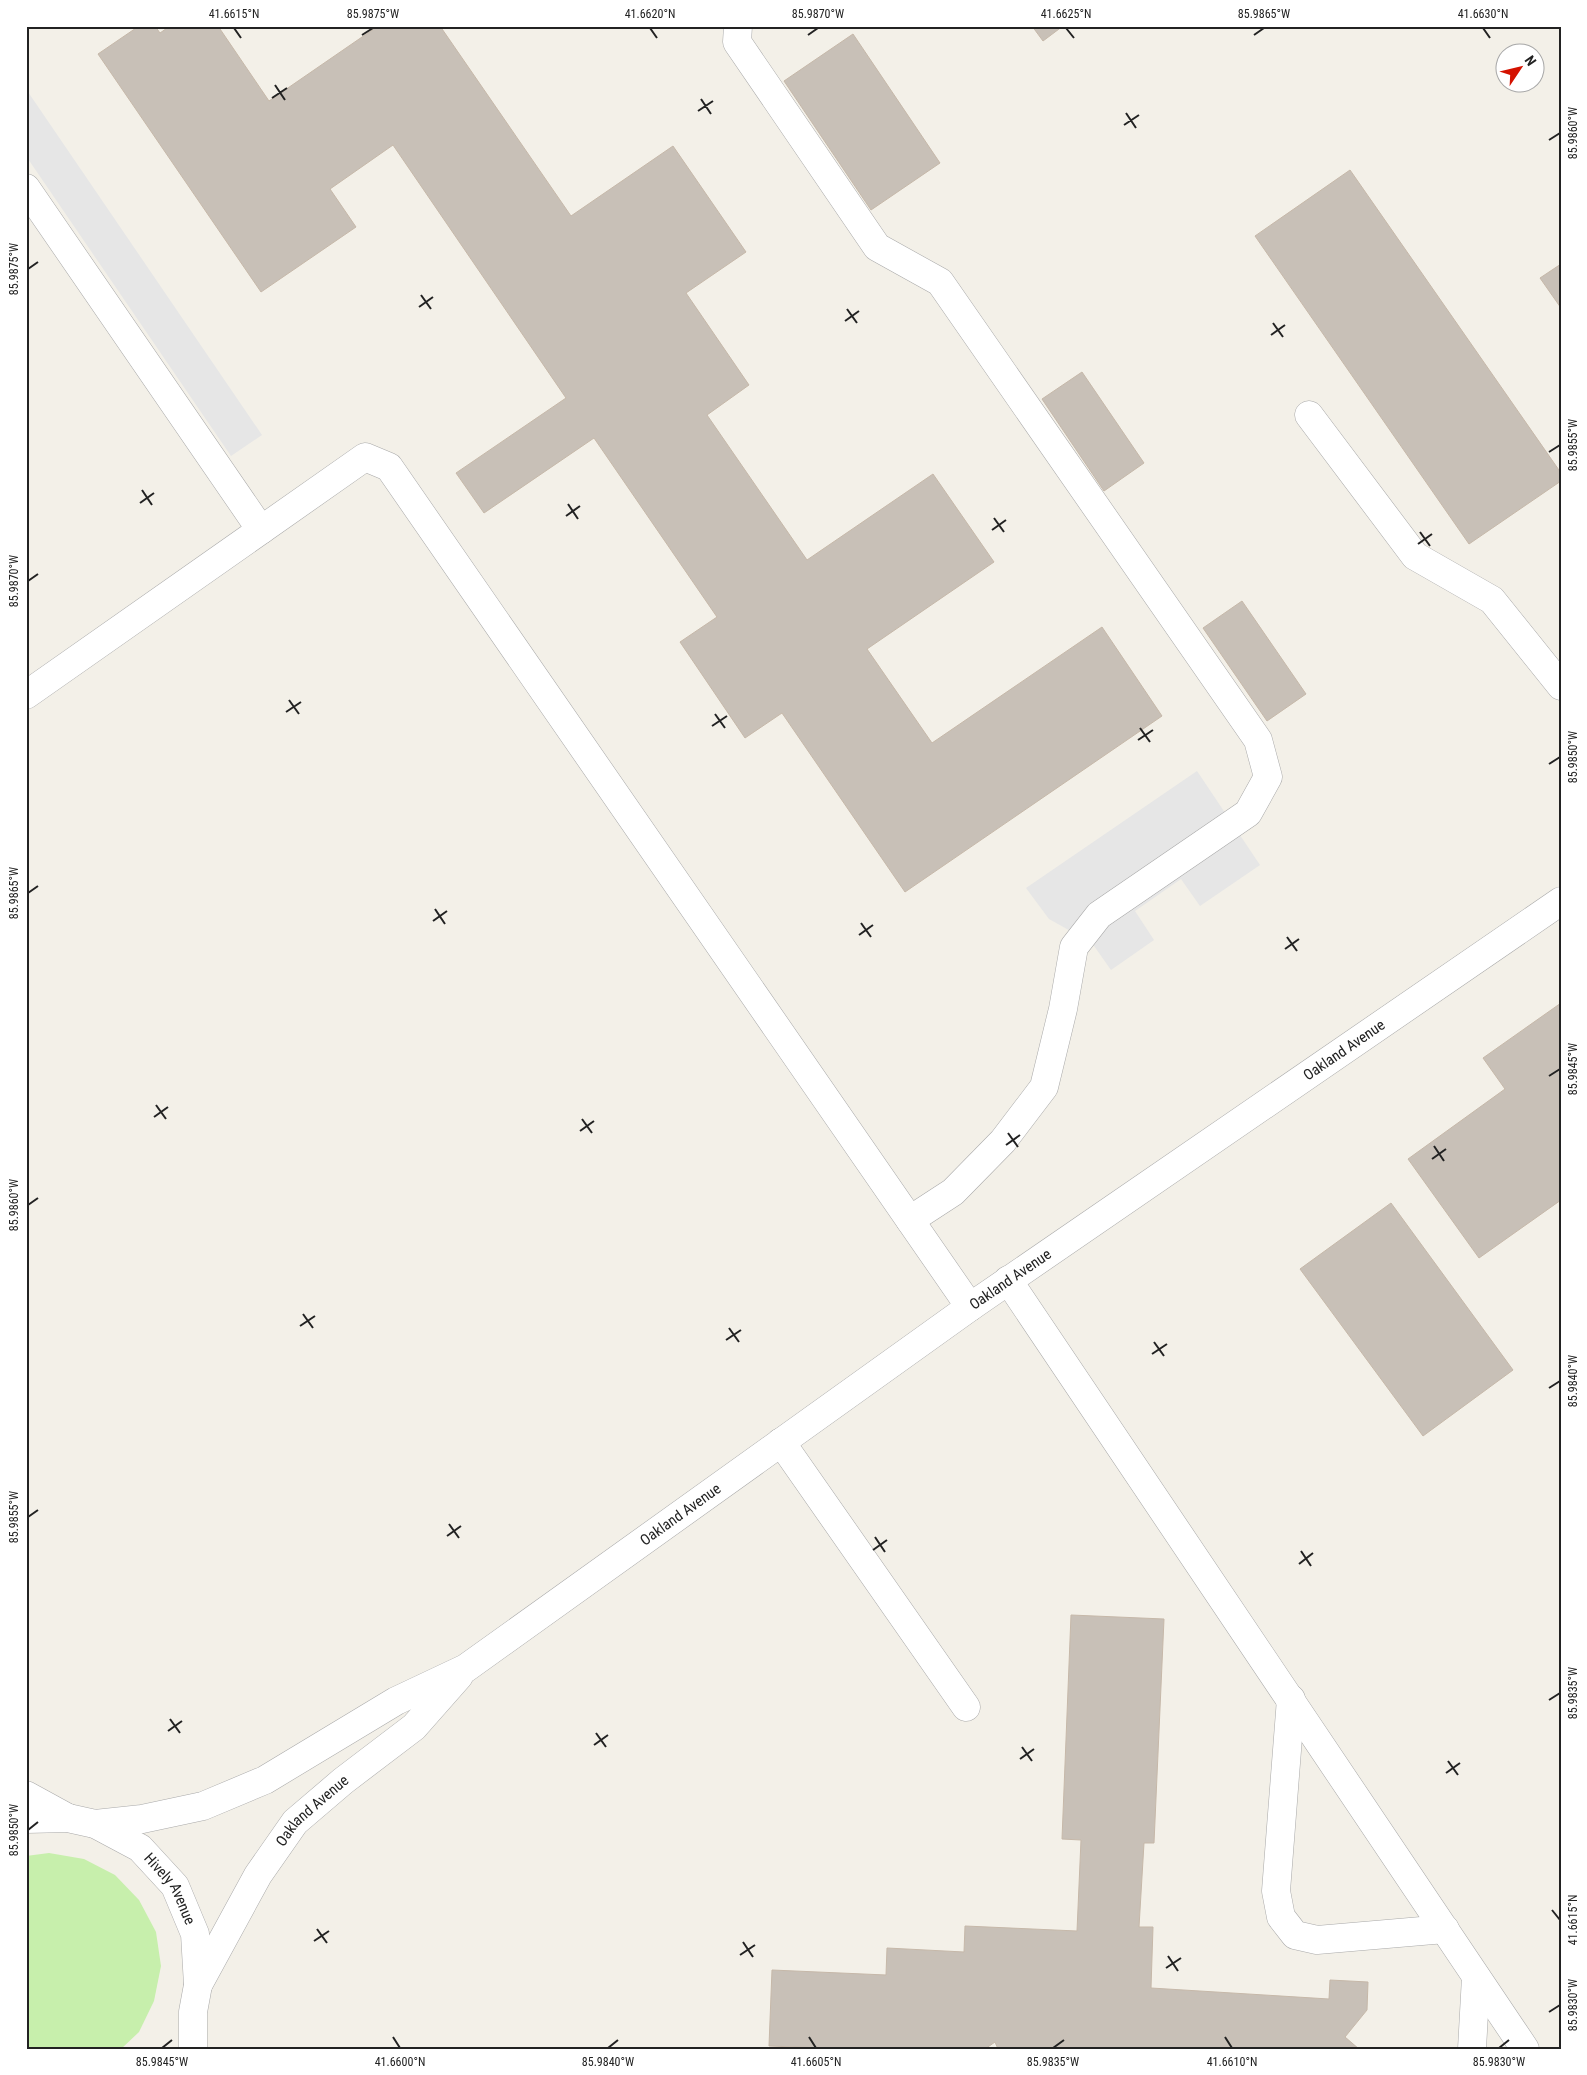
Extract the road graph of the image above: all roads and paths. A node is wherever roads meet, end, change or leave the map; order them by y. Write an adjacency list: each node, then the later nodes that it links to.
1 (738, 26): 8 (street)
2 (26, 188): 4 (street)
3 (1309, 416): 5 (street)
4 (261, 530): 6 (street); 8 (street)
5 (1561, 686)
6 (26, 695)
7 (1561, 901): 9 (street, Oakland Avenue)
8 (910, 1220): 10 (street)
9 (1008, 1280): 10 (street, Oakland Avenue); 13 (street)
10 (970, 1307): 11 (street, Oakland Avenue)
11 (781, 1442): 12 (street, Oakland Avenue); 14 (street)
12 (466, 1668): 18 (street, Oakland Avenue); 21 (street, Oakland Avenue)
13 (1290, 1699): 19 (street); 19 (street)
14 (966, 1707)
15 (26, 1794): 16 (street, Hively Avenue)
16 (68, 1818): 17 (street, Hively Avenue); 18 (street, Hively Avenue)
17 (26, 1819)
18 (95, 1824): 21 (street, Hively Avenue)
19 (1445, 1929): 20 (street)
20 (1476, 1977): 25 (street); 26 (street)
21 (198, 1985): 22 (street, Hively Avenue)
22 (193, 2012): 23 (street, Hively Avenue); 24 (street, Hively Avenue)
23 (174, 2049)
24 (193, 2049)
25 (1472, 2049)
26 (1525, 2049)

